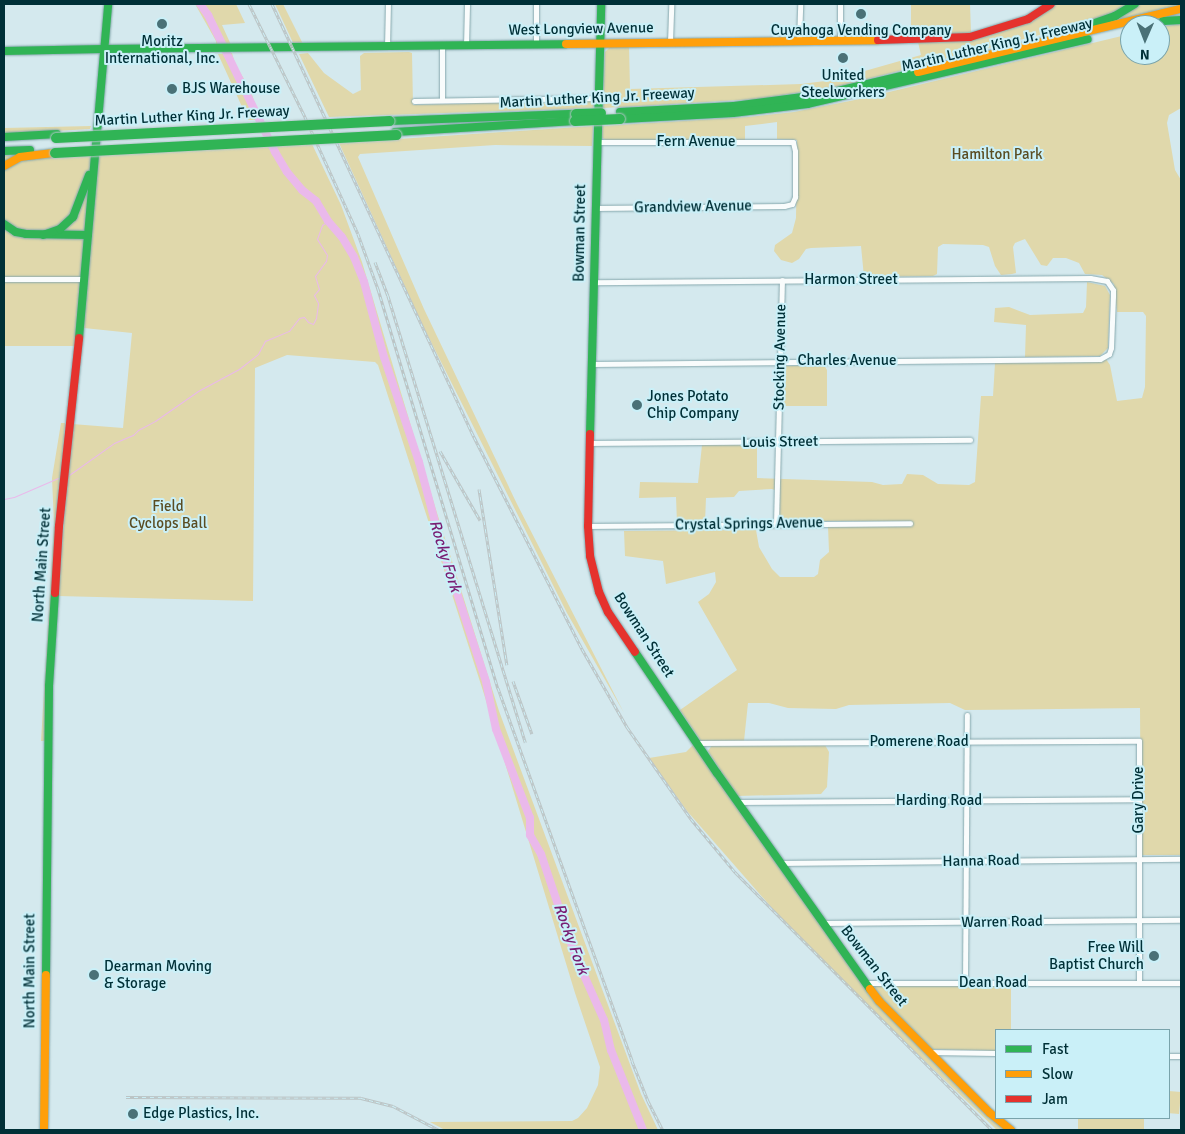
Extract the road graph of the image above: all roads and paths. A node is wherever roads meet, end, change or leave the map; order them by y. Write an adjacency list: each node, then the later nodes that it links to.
1 (108, 4): 21 (main road, North Main Street)
2 (388, 4): 20 (street)
3 (467, 4): 19 (street)
4 (536, 4): 17 (street)
5 (601, 4): 16 (main road, Bowman Street)
6 (671, 4): 15 (street)
7 (800, 4): 13 (street)
8 (840, 4): 14 (street)
9 (1051, 4): 14 (main road, West Longview Avenue)
10 (1135, 4): 23 (main road)
11 (1181, 10): 23 (main road, Martin Luther King Jr. Freeway)
12 (1120, 31): 27 (main road, Martin Luther King Jr. Freeway)
13 (799, 40): 14 (main road, West Longview Avenue); 15 (main road, West Longview Avenue)
14 (840, 40)
15 (670, 42): 16 (main road, West Longview Avenue)
16 (601, 43): 17 (main road, West Longview Avenue); 24 (main road, Bowman Street)
17 (536, 45): 19 (main road, West Longview Avenue)
18 (442, 46): 19 (main road, West Longview Avenue); 20 (main road, West Longview Avenue); 25 (street)
19 (466, 46)
20 (387, 47): 21 (main road, West Longview Avenue)
21 (103, 49): 22 (main road, West Longview Avenue); 33 (main road, North Main Street)
22 (4, 51)
23 (901, 77): 27 (main road, Martin Luther King Jr. Freeway)
24 (599, 98): 25 (street); 30 (main road, Bowman Street)
25 (442, 100): 26 (street)
26 (414, 101)
27 (620, 116): 28 (main road, Martin Luther King Jr. Freeway, bridge)
28 (575, 118): 29 (main road, Martin Luther King Jr. Freeway, bridge); 32 (main road, Martin Luther King Jr. Freeway, bridge)
29 (4, 139)
30 (597, 142): 35 (street, Fern Avenue); 36 (main road, Bowman Street)
31 (4, 151): 32 (main road, Martin Luther King Jr. Freeway)
32 (55, 151): 34 (main road)
33 (94, 160): 39 (main road); 40 (main road, North Main Street)
34 (4, 166)
35 (790, 205): 36 (street, Grandview Avenue)
36 (595, 208): 44 (main road, Bowman Street)
37 (4, 224): 39 (main road)
38 (4, 232): 40 (main road)
39 (43, 235): 40 (main road)
40 (88, 238): 42 (main road, North Main Street)
41 (4, 279): 42 (street)
42 (85, 280): 77 (main road, North Main Street)
43 (782, 280): 44 (street, Harmon Street); 45 (street, Harmon Street); 46 (street, Stocking Avenue)
44 (594, 282): 47 (main road, Bowman Street)
45 (1103, 358): 46 (street, Charles Avenue)
46 (780, 362): 47 (street, Charles Avenue); 49 (street, Stocking Avenue)
47 (592, 364): 50 (main road, Bowman Street)
48 (970, 440): 49 (street, Louis Street)
49 (778, 442): 50 (street, Louis Street); 52 (street, Stocking Avenue)
50 (590, 443): 53 (main road, Bowman Street)
51 (910, 523): 52 (street, Crystal Springs Avenue)
52 (776, 524): 53 (street, Crystal Springs Avenue)
53 (588, 526): 57 (main road, Bowman Street)
54 (967, 715): 56 (street)
55 (1139, 741): 56 (street, Pomerene Road); 58 (street, Gary Drive)
56 (967, 742): 57 (street, Pomerene Road); 59 (street)
57 (698, 743): 60 (main road, Bowman Street)
58 (1139, 799): 59 (street, Harding Road); 62 (street, Gary Drive)
59 (967, 801): 60 (street, Harding Road); 63 (street)
60 (738, 802): 64 (main road, Bowman Street)
61 (1181, 859): 62 (street, Hanna Road)
62 (1140, 860): 63 (street, Hanna Road); 66 (street, Gary Drive)
63 (966, 862): 64 (street, Hanna Road); 67 (street)
64 (780, 863): 68 (main road, Bowman Street)
65 (1181, 920): 66 (street, Warren Road)
66 (1140, 921): 67 (street, Warren Road); 71 (street, Gary Drive)
67 (965, 923): 68 (street, Warren Road); 70 (street)
68 (822, 924): 69 (main road, Bowman Street)
69 (865, 983): 70 (street, Dean Road); 73 (main road, Bowman Street)
70 (965, 983): 71 (street, Dean Road)
71 (1139, 983): 72 (street, Dean Road)
72 (1181, 983)
73 (929, 1052): 74 (street); 75 (main road, Bowman Street)
74 (995, 1053)
75 (995, 1116)
76 (999, 1119): 78 (main road, Bowman Street)
77 (44, 1130)
78 (1010, 1130)

